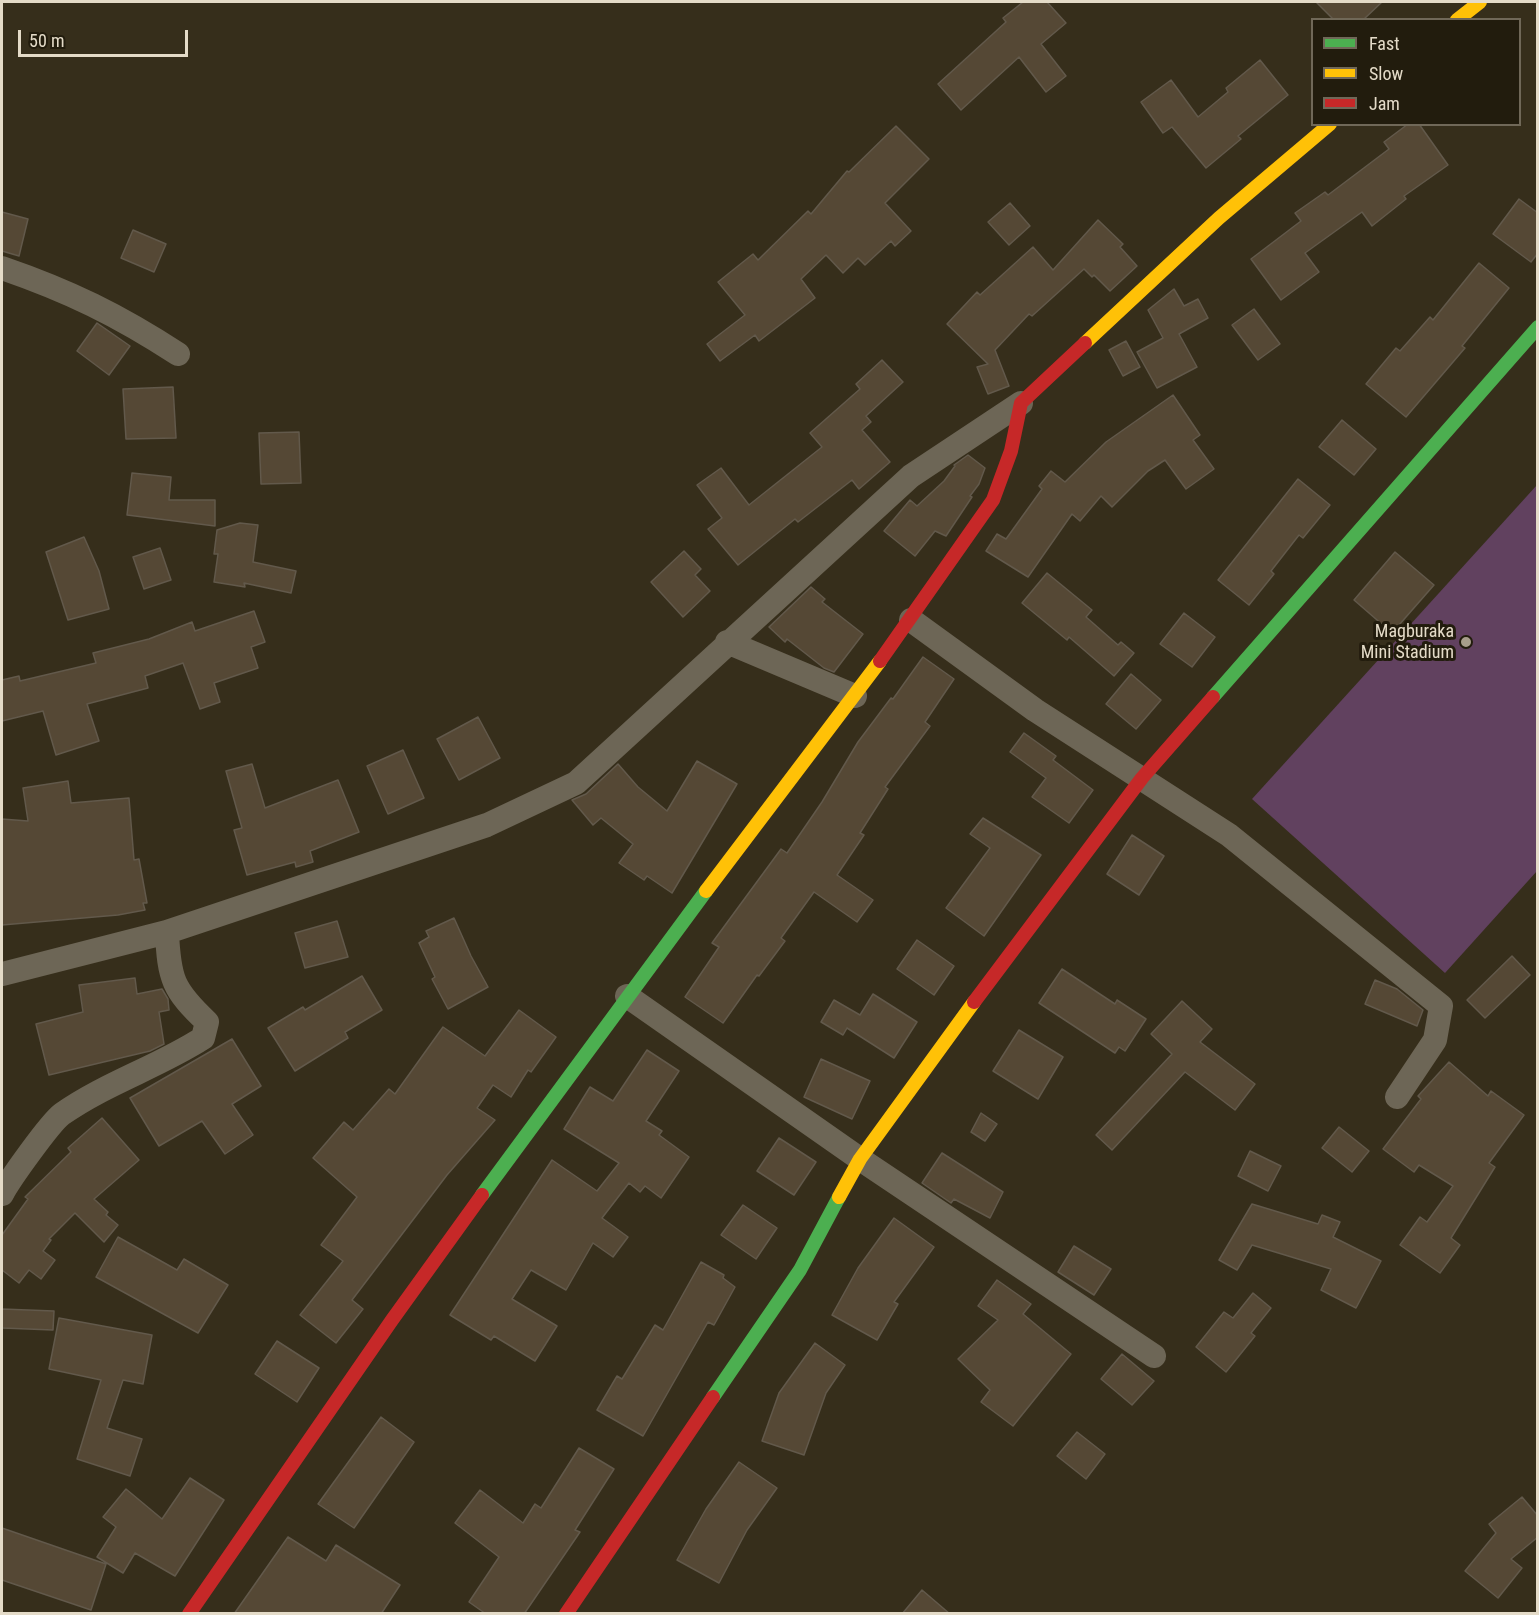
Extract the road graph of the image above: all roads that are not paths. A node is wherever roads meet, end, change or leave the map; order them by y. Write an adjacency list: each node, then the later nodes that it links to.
1 (1479, 2): 2 (street)
2 (1459, 18)
3 (1328, 126): 7 (street)
4 (2, 268): 6 (street)
5 (1538, 327): 11 (street)
6 (178, 354)
7 (1021, 403): 8 (street); 9 (street)
8 (911, 620): 10 (street); 11 (street)
9 (727, 642): 10 (street); 12 (street)
10 (855, 696): 14 (street)
11 (1142, 778): 15 (street); 16 (street)
12 (167, 933): 13 (street); 17 (street)
13 (2, 974)
14 (627, 996): 16 (street); 19 (street)
15 (1397, 1097)
16 (860, 1158): 18 (street); 20 (street)
17 (2, 1194)
18 (1154, 1356)
19 (189, 1614)
20 (566, 1614)

